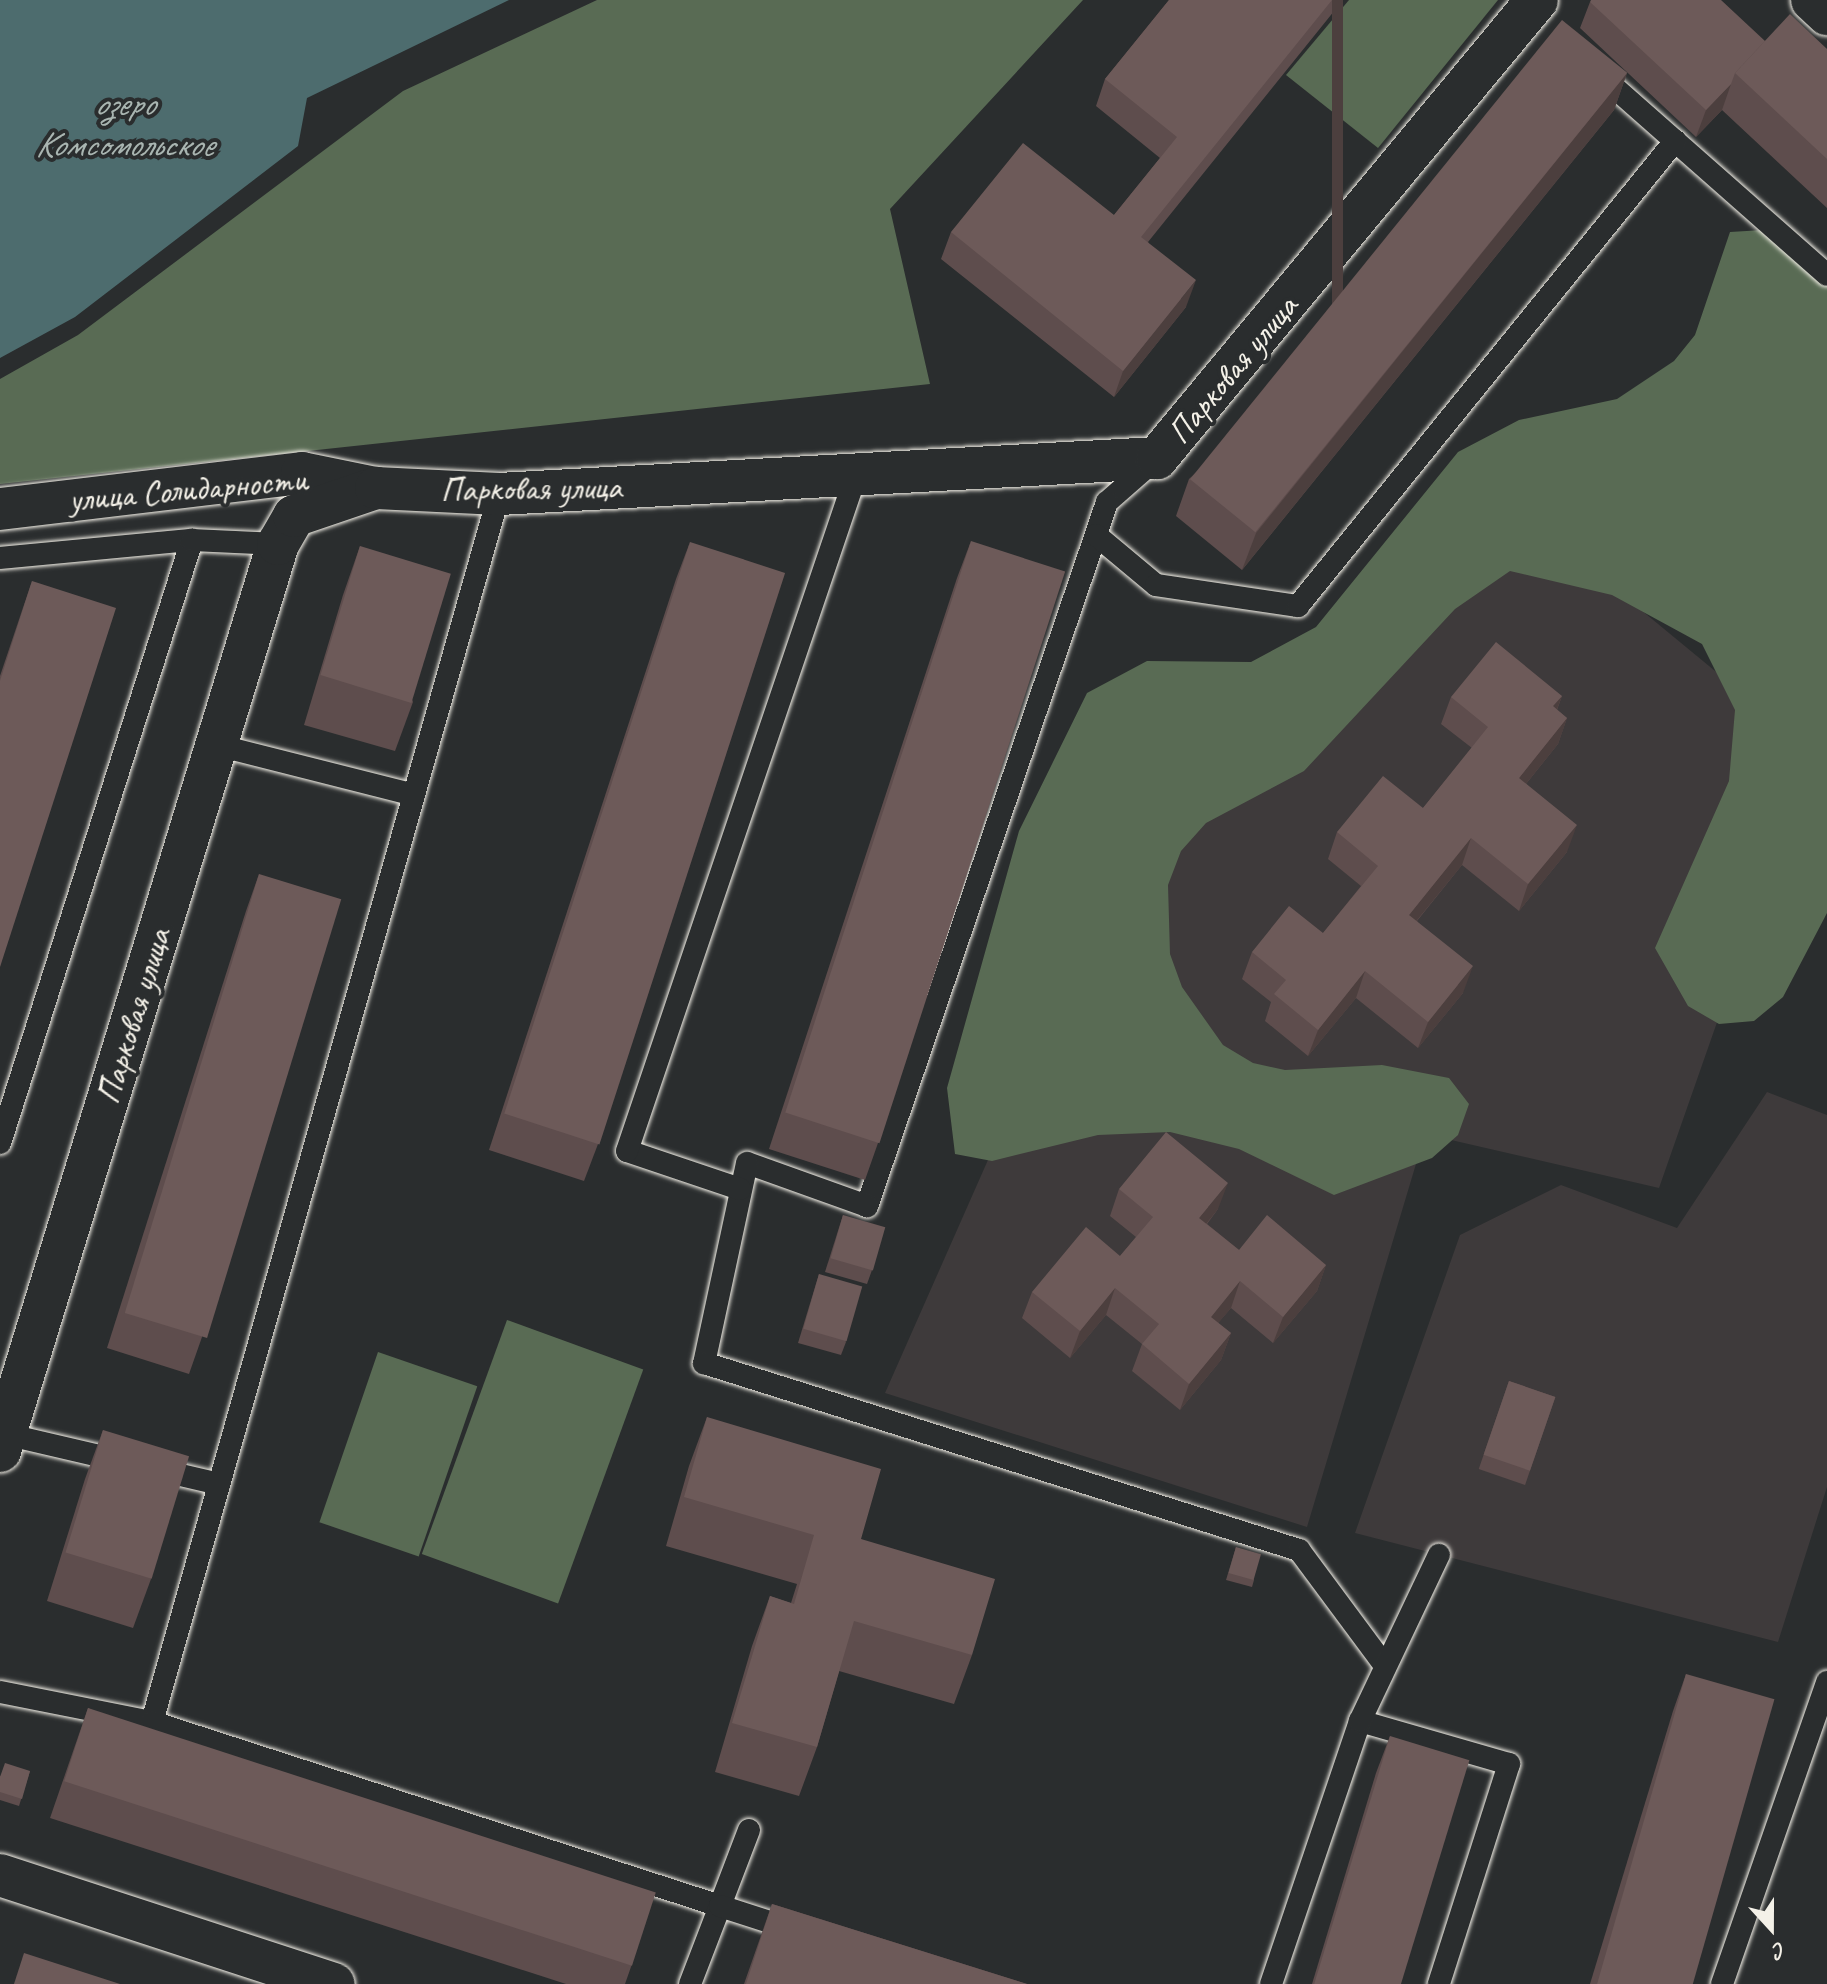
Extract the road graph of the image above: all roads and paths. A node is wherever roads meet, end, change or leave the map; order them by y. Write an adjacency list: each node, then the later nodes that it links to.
1 (1812, 0): 3 (street)
2 (1538, 14): 7 (street, Парковая улица)
3 (1827, 14)
4 (1584, 61): 5 (lane)
5 (1675, 141): 6 (lane); 12 (lane)
6 (1827, 275)
7 (1157, 458): 8 (street, Парковая улица); 12 (lane)
8 (856, 475): 10 (street, Парковая улица); 19 (lane)
9 (376, 488): 10 (street, Парковая улица); 11 (street, улица Солидарности); 14 (street, Парковая улица)
10 (499, 494): 17 (lane)
11 (0, 509)
12 (1096, 535): 19 (lane)
13 (192, 540): 14 (lane); 15 (lane); 18 (lane)
14 (278, 544): 16 (street, Парковая улица)
15 (0, 558)
16 (217, 745): 17 (lane); 20 (street, Парковая улица)
17 (414, 795): 21 (lane)
18 (0, 1143)
19 (740, 1189): 23 (lane)
20 (3, 1443): 21 (lane)
21 (219, 1484): 27 (lane)
22 (1439, 1555): 23 (lane)
23 (1385, 1666): 26 (lane)
24 (1827, 1682): 36 (lane)
25 (0, 1692): 27 (lane)
26 (1360, 1721): 34 (lane); 35 (lane)
27 (152, 1722): 30 (lane)
28 (749, 1830): 30 (lane)
29 (0, 1875): 32 (street)
30 (720, 1906): 31 (lane); 33 (lane)
31 (810, 1935)
32 (334, 1984)
33 (690, 1984)
34 (1271, 1984)
35 (1439, 1984)
36 (1722, 1984)

